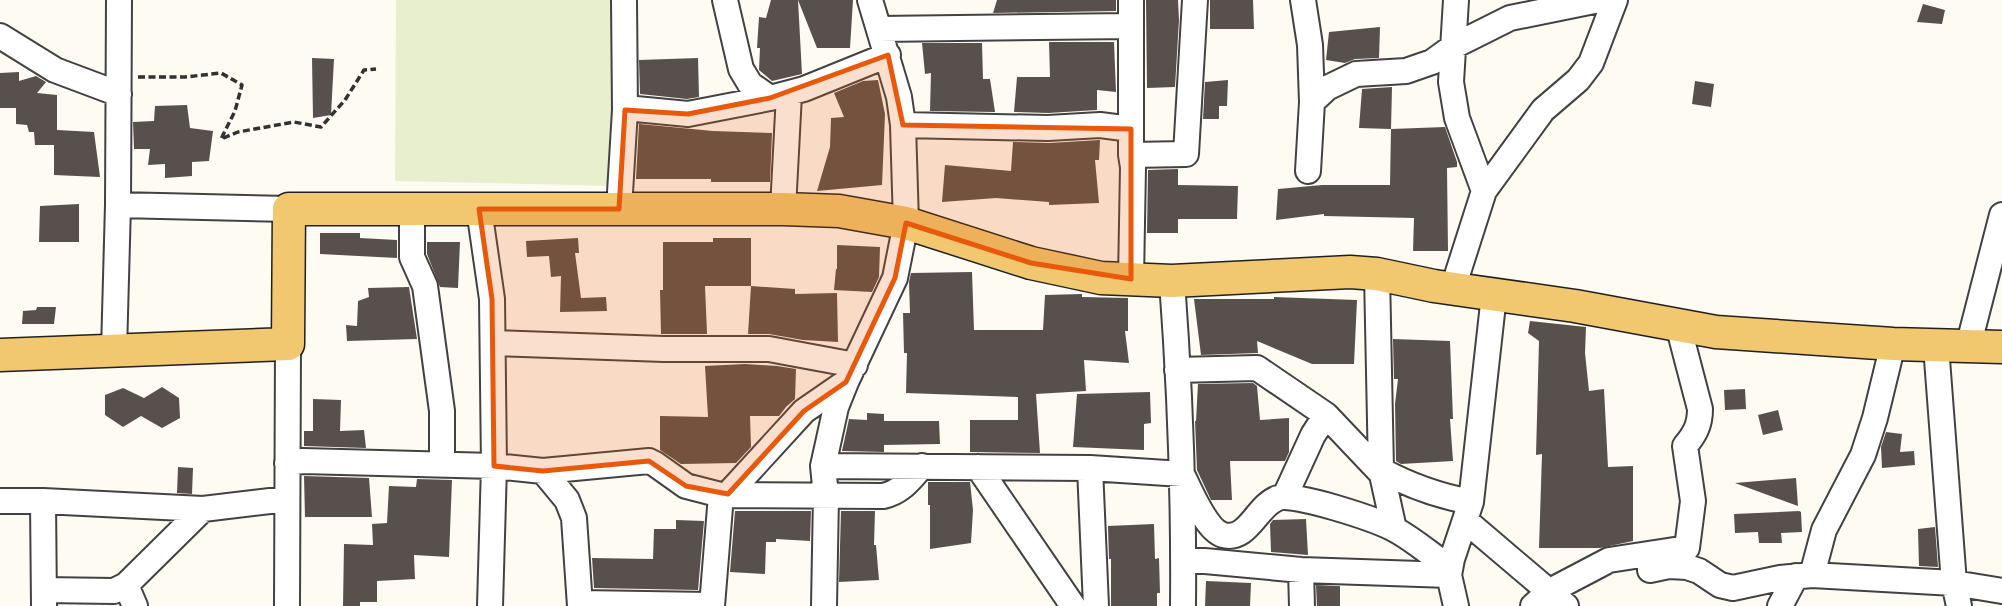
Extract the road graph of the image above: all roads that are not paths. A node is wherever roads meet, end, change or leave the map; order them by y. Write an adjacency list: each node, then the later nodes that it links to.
1 (119, 0): 16 (street)
2 (624, 0): 19 (street)
3 (725, 0): 17 (street)
4 (870, 0): 12 (street)
5 (1131, 0): 11 (street)
6 (1195, 0): 22 (street)
7 (1303, 0): 18 (street)
8 (1456, 0): 14 (street)
9 (1599, 0): 14 (street)
10 (1615, 0): 24 (street)
11 (1132, 26): 12 (street); 21 (street)
12 (879, 29): 15 (street)
13 (0, 36): 16 (street)
14 (1454, 46): 18 (street); 24 (street)
15 (888, 55): 17 (street); 20 (street)
16 (119, 86): 25 (street)
17 (779, 96): 19 (street); 29 (street)
18 (1312, 102): 23 (street)
19 (625, 110): 28 (street)
20 (903, 125): 21 (street); 32 (street)
21 (1131, 129): 22 (street)
22 (1131, 155): 34 (street)
23 (1308, 171)
24 (1484, 191): 36 (street)
25 (118, 205): 26 (street); 45 (street)
26 (289, 209): 30 (main road); 40 (main road)
27 (479, 209): 28 (main road); 30 (main road); 39 (street)
28 (619, 209): 29 (main road)
29 (783, 209): 32 (main road)
30 (412, 210): 51 (street)
31 (2002, 215): 43 (street)
32 (906, 223): 34 (main road); 48 (street)
33 (1377, 274): 35 (main road); 36 (main road); 58 (street)
34 (1131, 279): 35 (main road)
35 (1172, 281): 47 (street)
36 (1453, 288): 37 (main road)
37 (1494, 295): 38 (main road); 67 (street)
38 (1678, 325): 41 (main road); 70 (street)
39 (493, 343): 48 (street); 52 (street)
40 (288, 344): 45 (main road); 50 (street)
41 (1893, 344): 42 (main road); 73 (street)
42 (1936, 346): 43 (main road); 75 (street)
43 (1968, 347): 44 (main road)
44 (2002, 347)
45 (114, 351): 46 (main road)
46 (0, 355)
47 (1177, 370): 49 (street); 59 (street)
48 (851, 374): 53 (street); 60 (street)
49 (1326, 415): 58 (street); 62 (street)
50 (287, 463): 51 (street); 63 (street)
51 (442, 464): 52 (street)
52 (494, 466): 57 (street); 82 (street)
53 (823, 466): 54 (street); 61 (street)
54 (922, 466): 55 (street); 61 (street)
55 (978, 467): 56 (street); 84 (street)
56 (1090, 468): 59 (street); 85 (street)
57 (543, 471): 60 (street); 80 (street)
58 (1382, 472): 67 (street); 68 (street)
59 (1182, 474): 62 (street); 69 (street)
60 (725, 495): 61 (street); 79 (street)
61 (826, 496): 83 (street)
62 (1285, 496): 68 (street)
63 (287, 499): 66 (street); 81 (street)
64 (0, 501): 65 (street)
65 (43, 501): 66 (street); 77 (street)
66 (204, 509): 76 (street)
67 (1469, 511): 72 (street); 78 (street)
68 (1394, 529): 72 (street)
69 (1183, 559): 71 (street); 86 (street)
70 (1609, 560): 73 (street); 78 (street)
71 (1301, 570): 72 (street); 87 (street)
72 (1449, 571): 88 (street)
73 (1804, 575): 75 (street); 89 (street)
74 (2002, 592): 75 (street)
75 (1957, 595)
76 (131, 596): 77 (street)
77 (44, 598)
78 (1550, 601)
79 (711, 604): 80 (street)
80 (580, 605)
81 (287, 606)
82 (490, 606)
83 (824, 606)
84 (1073, 606)
85 (1096, 606)
86 (1183, 606)
87 (1302, 606)
88 (1456, 606)
89 (1780, 606)

